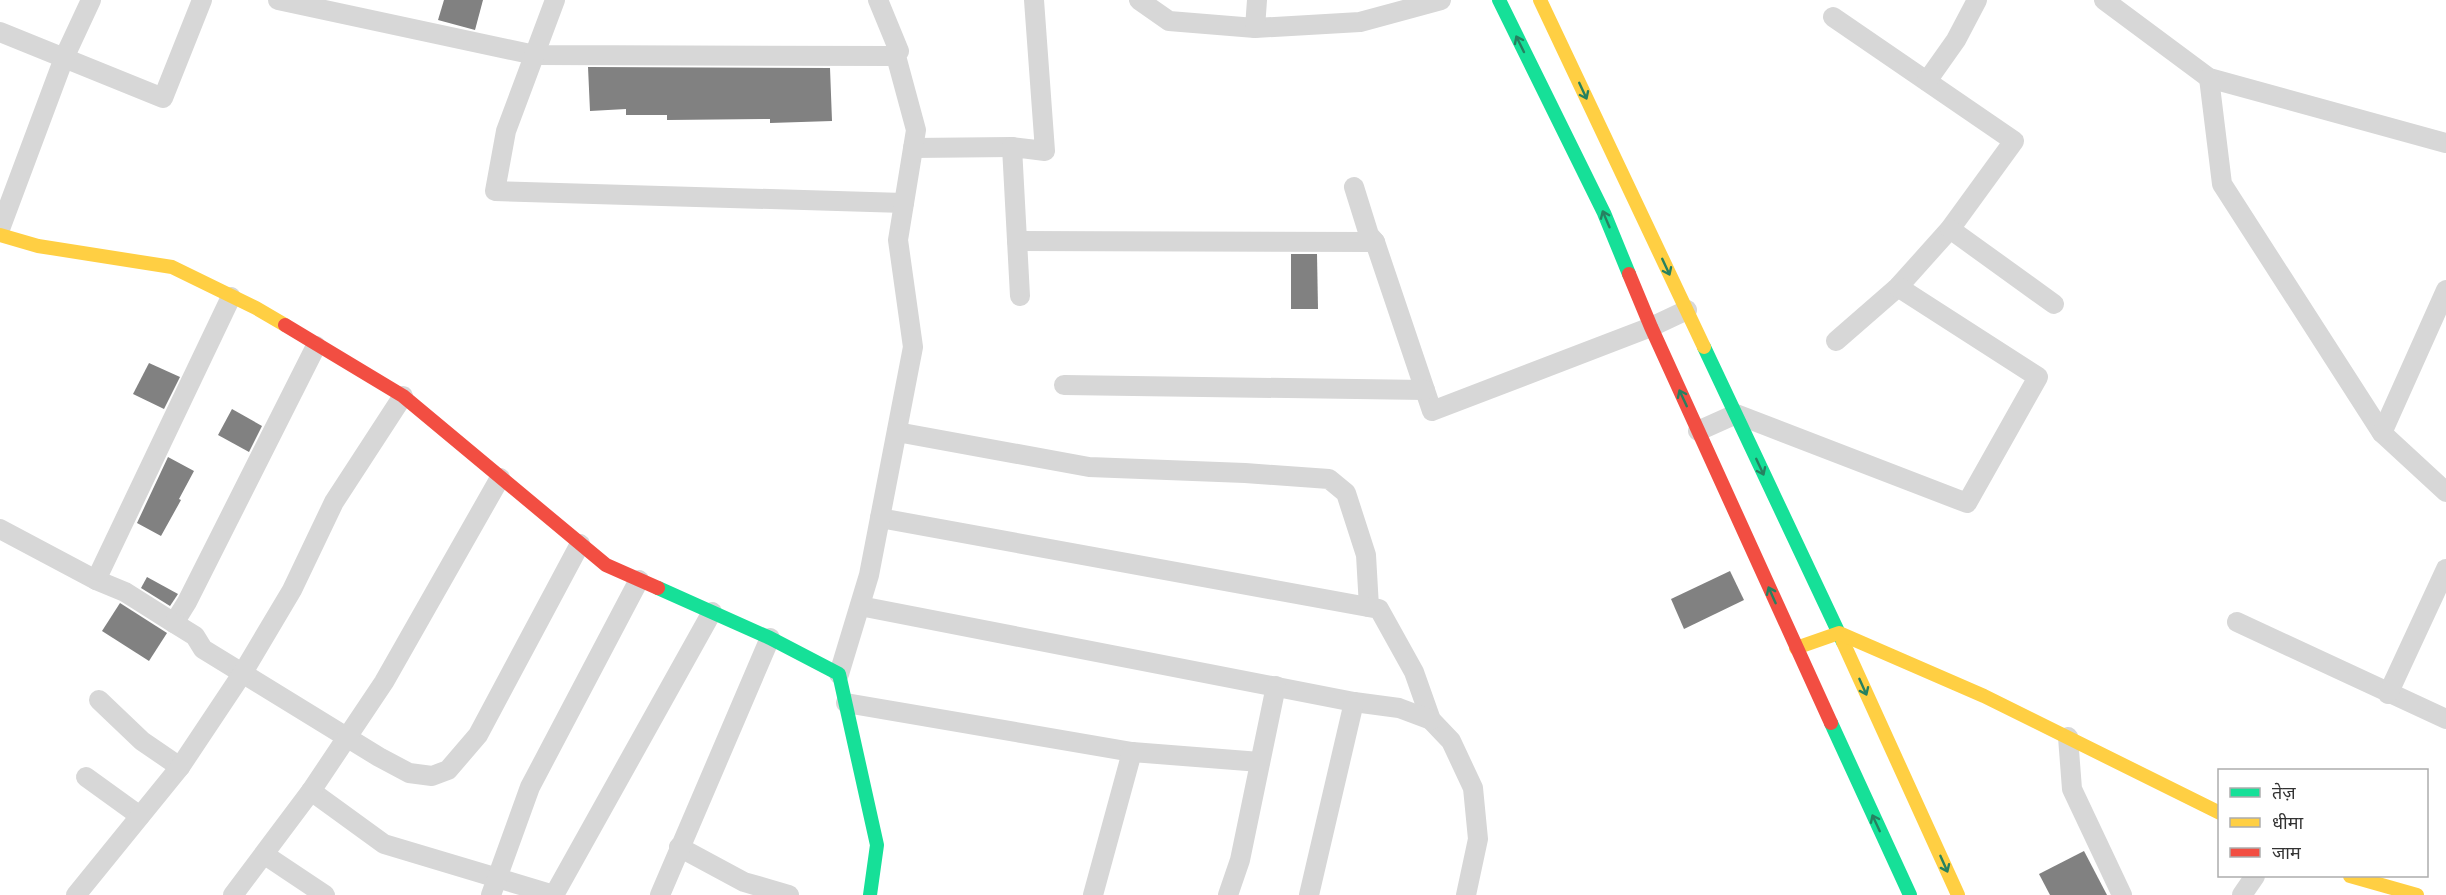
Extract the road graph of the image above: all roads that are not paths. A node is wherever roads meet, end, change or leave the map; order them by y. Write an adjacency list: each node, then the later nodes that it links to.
1 (91, 0): 20 (street)
2 (202, 0): 20 (street)
3 (278, 0): 18 (street)
4 (555, 0): 18 (street)
5 (878, 0): 19 (street)
6 (1034, 0): 24 (street)
7 (1139, 0): 16 (street)
8 (1257, 0): 16 (street)
9 (1441, 0): 16 (street)
10 (1499, 0): 39 (main road, one-way to 10)
11 (1540, 0): 38 (main road, one-way to 38)
12 (1977, 0): 22 (street)
13 (2104, 0): 14 (street)
14 (2129, 7): 21 (street)
15 (1833, 16): 22 (street)
16 (1255, 28)
17 (0, 32): 20 (street)
18 (535, 55): 19 (street); 27 (street)
19 (896, 56): 25 (street)
20 (64, 58): 28 (street)
21 (2209, 78): 23 (street); 48 (street)
22 (1927, 81): 29 (street)
23 (2446, 143)
24 (1012, 147): 25 (street); 31 (street)
25 (913, 148): 27 (street)
26 (1354, 187): 32 (street)
27 (904, 203): 47 (street)
28 (0, 229)
29 (1950, 229): 33 (street); 37 (street)
30 (0, 236): 36 (main road)
31 (1017, 241): 32 (street); 35 (street)
32 (1375, 242): 43 (street)
33 (1898, 287): 40 (street); 45 (street)
34 (2445, 295): 48 (street)
35 (1020, 296)
36 (231, 297): 41 (main road); 55 (street)
37 (2054, 304)
38 (1687, 310): 39 (street); 45 (main road)
39 (1651, 327): 43 (street); 46 (main road, one-way to 39)
40 (1836, 340)
41 (316, 346): 44 (main road); 61 (street)
42 (1064, 385): 43 (street)
43 (1425, 390)
44 (403, 396): 49 (main road); 65 (street)
45 (1736, 414): 46 (street); 62 (main road, one-way to 62)
46 (1698, 431): 64 (main road, one-way to 46)
47 (897, 432): 51 (street); 58 (street)
48 (2382, 433): 50 (street)
49 (500, 478): 53 (main road); 75 (street)
50 (2446, 492)
51 (880, 518): 57 (street); 58 (street)
52 (0, 529): 55 (street)
53 (580, 544): 56 (main road); 75 (street)
54 (2446, 569): 68 (street)
55 (96, 580): 61 (street)
56 (639, 580): 59 (main road); 87 (street)
57 (860, 606): 66 (street); 67 (street)
58 (1369, 607): 73 (street)
59 (712, 612): 63 (main road); 87 (street)
60 (2237, 622): 68 (street)
61 (174, 623): 65 (street)
62 (1839, 633): 64 (main road); 74 (main road); 99 (main road, one-way to 99)
63 (770, 638): 66 (main road); 83 (street)
64 (1796, 648): 98 (main road, one-way to 64)
65 (242, 674): 75 (street); 78 (street)
66 (839, 674): 71 (main road)
67 (1276, 686): 70 (street); 77 (street)
68 (2388, 694): 72 (street)
69 (99, 700): 78 (street)
70 (1354, 702): 73 (street); 96 (street)
71 (846, 703): 76 (street); 93 (main road)
72 (2446, 719)
73 (1431, 720): 97 (street)
74 (2068, 737): 81 (main road); 100 (street)
75 (346, 738): 80 (street)
76 (1132, 752): 77 (street); 94 (street)
77 (1260, 762): 95 (street)
78 (180, 767): 82 (street)
79 (87, 777): 82 (street)
80 (311, 791): 84 (street); 87 (street)
81 (2218, 812)
82 (140, 816): 88 (street)
83 (679, 847): 91 (street); 92 (street)
84 (265, 855): 89 (street); 90 (street)
85 (2254, 877): 101 (street)
86 (2353, 877): 102 (main road)
87 (495, 887)
88 (76, 895)
89 (233, 895)
90 (325, 895)
91 (660, 895)
92 (789, 895)
93 (870, 895)
94 (1093, 895)
95 (1228, 895)
96 (1308, 895)
97 (1466, 895)
98 (1910, 895)
99 (1958, 895)
100 (2122, 895)
101 (2242, 895)
102 (2416, 895)

